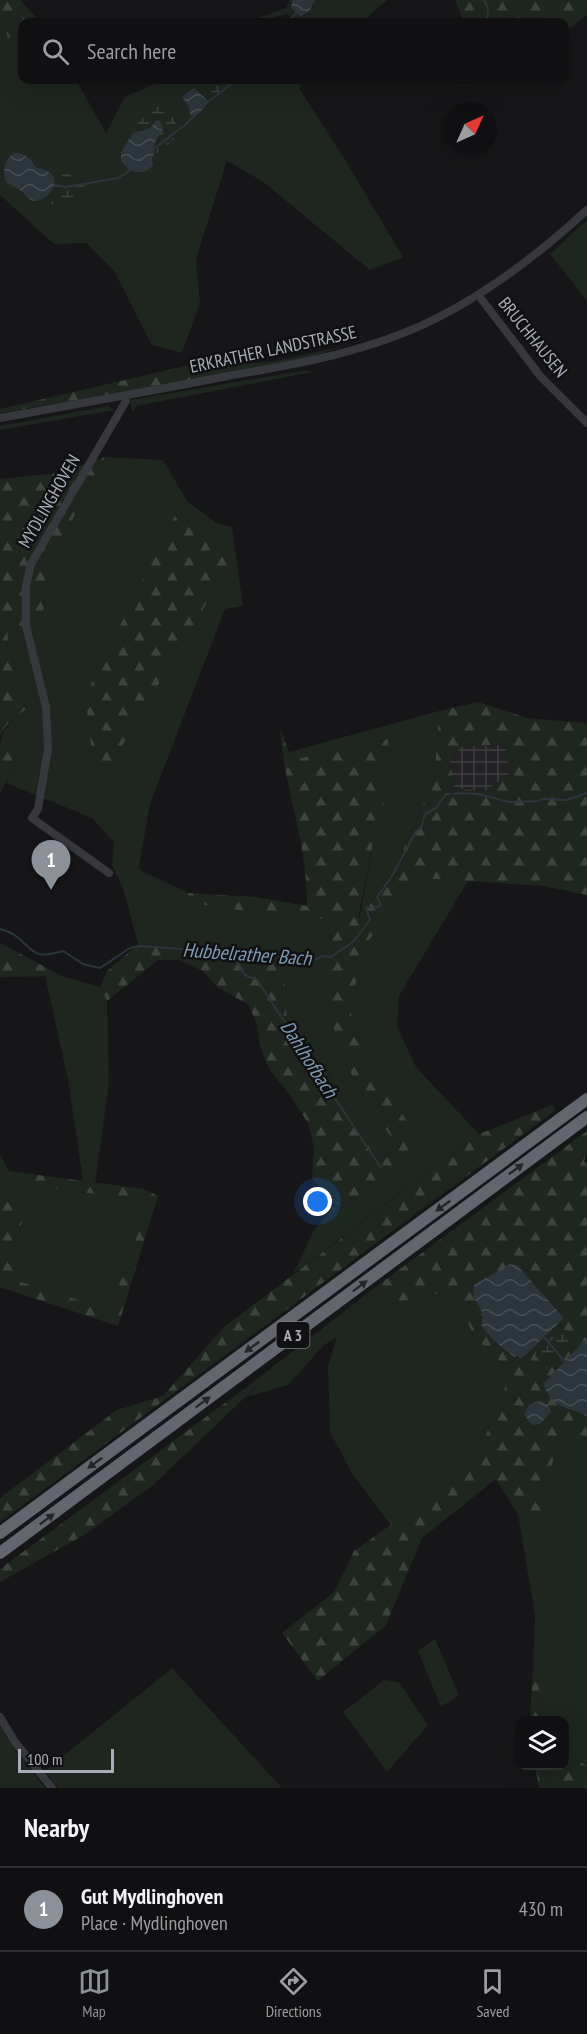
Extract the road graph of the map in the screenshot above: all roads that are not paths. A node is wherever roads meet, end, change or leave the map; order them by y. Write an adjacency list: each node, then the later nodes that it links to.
1 (587, 210): 2 (street, ERKRATHER LANDSTRASSE)
2 (479, 296): 3 (street, ERKRATHER LANDSTRASSE); 5 (street, BRUCHHAUSEN)
3 (125, 396): 4 (street, ERKRATHER LANDSTRASSE); 6 (street, MYDLINGHOVEN)
4 (0, 418)
5 (587, 423)
6 (109, 873)
7 (587, 1099): 9 (highway, A 3, one-way to 9)
8 (587, 1117): 10 (highway, A 3, one-way to 8)
9 (0, 1533)
10 (0, 1554)
11 (0, 1717): 12 (street)
12 (52, 1788)

